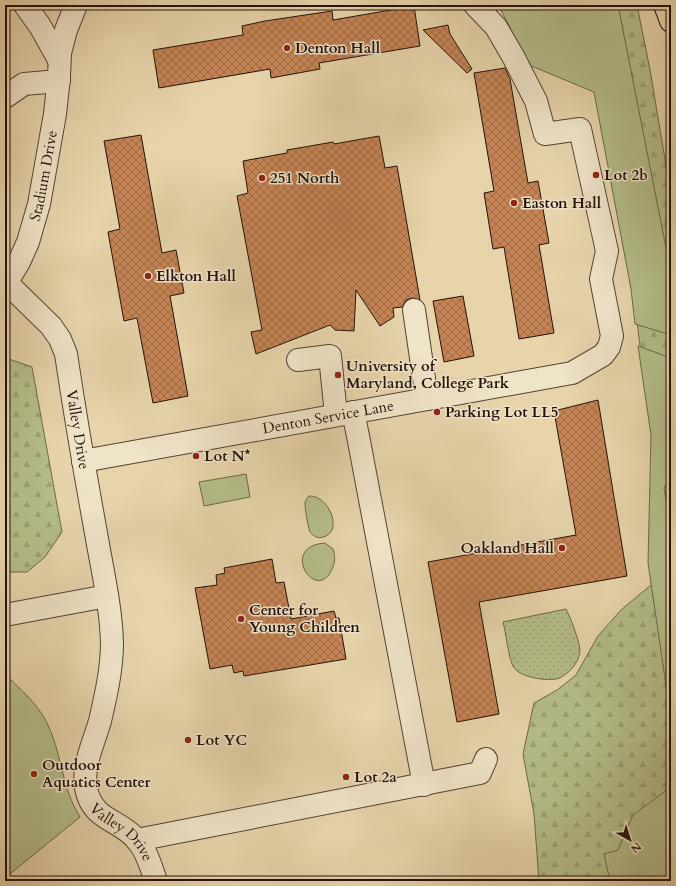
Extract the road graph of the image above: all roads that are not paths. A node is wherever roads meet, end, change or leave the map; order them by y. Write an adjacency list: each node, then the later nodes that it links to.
1 (25, 5): 6 (street)
2 (76, 5): 6 (street, Stadium Drive)
3 (475, 5): 11 (street, Denton Service Lane)
4 (665, 5): 5 (main road)
5 (671, 22)
6 (59, 71): 7 (street); 8 (street, Stadium Drive)
7 (5, 97)
8 (6, 284): 13 (street, Valley Drive)
9 (414, 310): 11 (street)
10 (298, 360): 12 (street)
11 (427, 399): 12 (street, Denton Service Lane)
12 (344, 414): 13 (street, Denton Service Lane); 17 (street)
13 (83, 461): 14 (street, Valley Drive)
14 (107, 596): 15 (street); 18 (street, Valley Drive)
15 (5, 615)
16 (486, 759): 17 (street)
17 (424, 784): 18 (street)
18 (137, 840): 19 (street, Valley Drive)
19 (156, 881)

